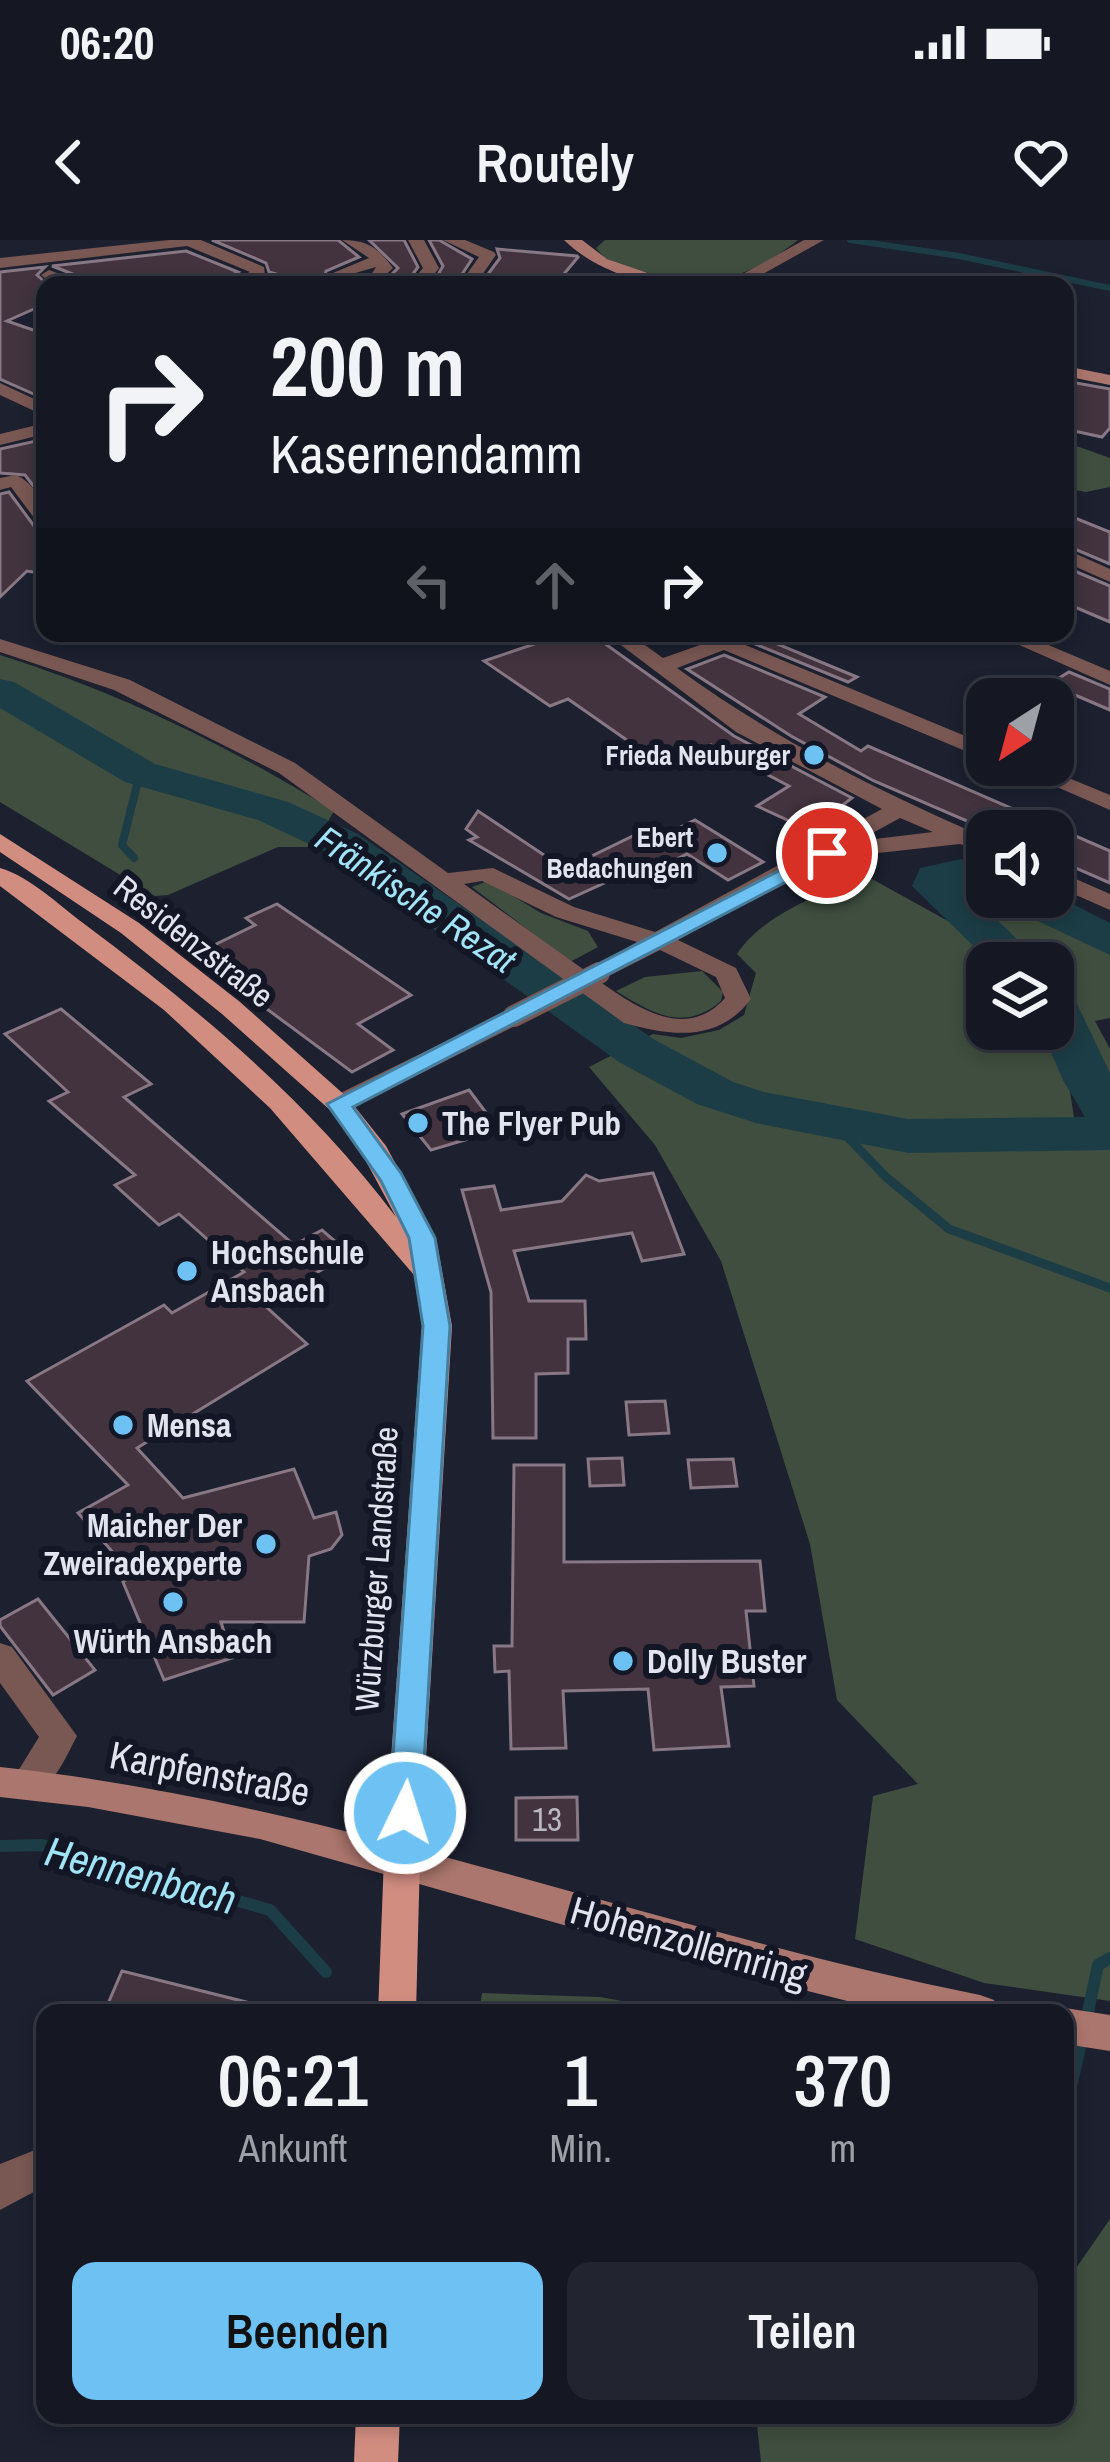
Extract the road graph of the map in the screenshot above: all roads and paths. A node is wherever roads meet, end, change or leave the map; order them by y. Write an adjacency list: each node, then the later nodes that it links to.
1 (33, 240): 8 (street)
2 (572, 240): 15 (main road)
3 (816, 240): 16 (street)
4 (191, 241): 6 (street); 11 (street)
5 (459, 244): 7 (street); 14 (street)
6 (82, 245): 8 (street)
7 (422, 250): 9 (street); 13 (street)
8 (49, 253): 10 (street)
9 (367, 254): 12 (street)
10 (0, 263)
11 (257, 276)
12 (337, 276)
13 (470, 276)
14 (475, 276)
15 (646, 276)
16 (748, 276)
17 (1074, 372): 18 (main road)
18 (1110, 380)
19 (36, 386): 20 (street)
20 (4, 391): 21 (street)
21 (36, 406)
22 (36, 430): 23 (street)
23 (0, 440)
24 (0, 464): 25 (street)
25 (8, 482): 26 (street)
26 (36, 512)
27 (1074, 559): 28 (street)
28 (1110, 576)
29 (627, 642): 32 (street)
30 (1023, 642): 33 (street)
31 (0, 645): 43 (street)
32 (660, 667): 34 (street); 37 (street)
33 (1110, 679)
34 (966, 744)
35 (1068, 786): 36 (street)
36 (1110, 803)
37 (899, 809): 38 (street); 41 (street)
38 (966, 838)
39 (0, 841): 47 (main road, Residenzstraße)
40 (966, 842): 41 (street)
41 (827, 853): 46 (street)
42 (0, 875): 48 (main road, Residenzstraße)
43 (449, 880): 46 (street); 46 (street)
44 (1074, 886): 45 (street)
45 (1110, 903)
46 (658, 942): 47 (street, bridge)
47 (339, 1104): 48 (main road); 49 (main road, Würzburger Landstraße)
48 (297, 1121): 49 (main road, Würzburger Landstraße)
49 (425, 1276): 52 (main road, Würzburger Landstraße)
50 (0, 1657): 51 (street)
51 (14, 1783): 52 (main road, Karpfenstraße)
52 (402, 1857): 53 (main road, Würzburger Landstraße); 54 (main road, Hohenzollernring)
53 (397, 2004)
54 (940, 2004)
55 (1074, 2027): 56 (main road)
56 (1110, 2033)
57 (36, 2168): 58 (street)
58 (0, 2190)
59 (378, 2424): 60 (main road)
60 (376, 2462)

